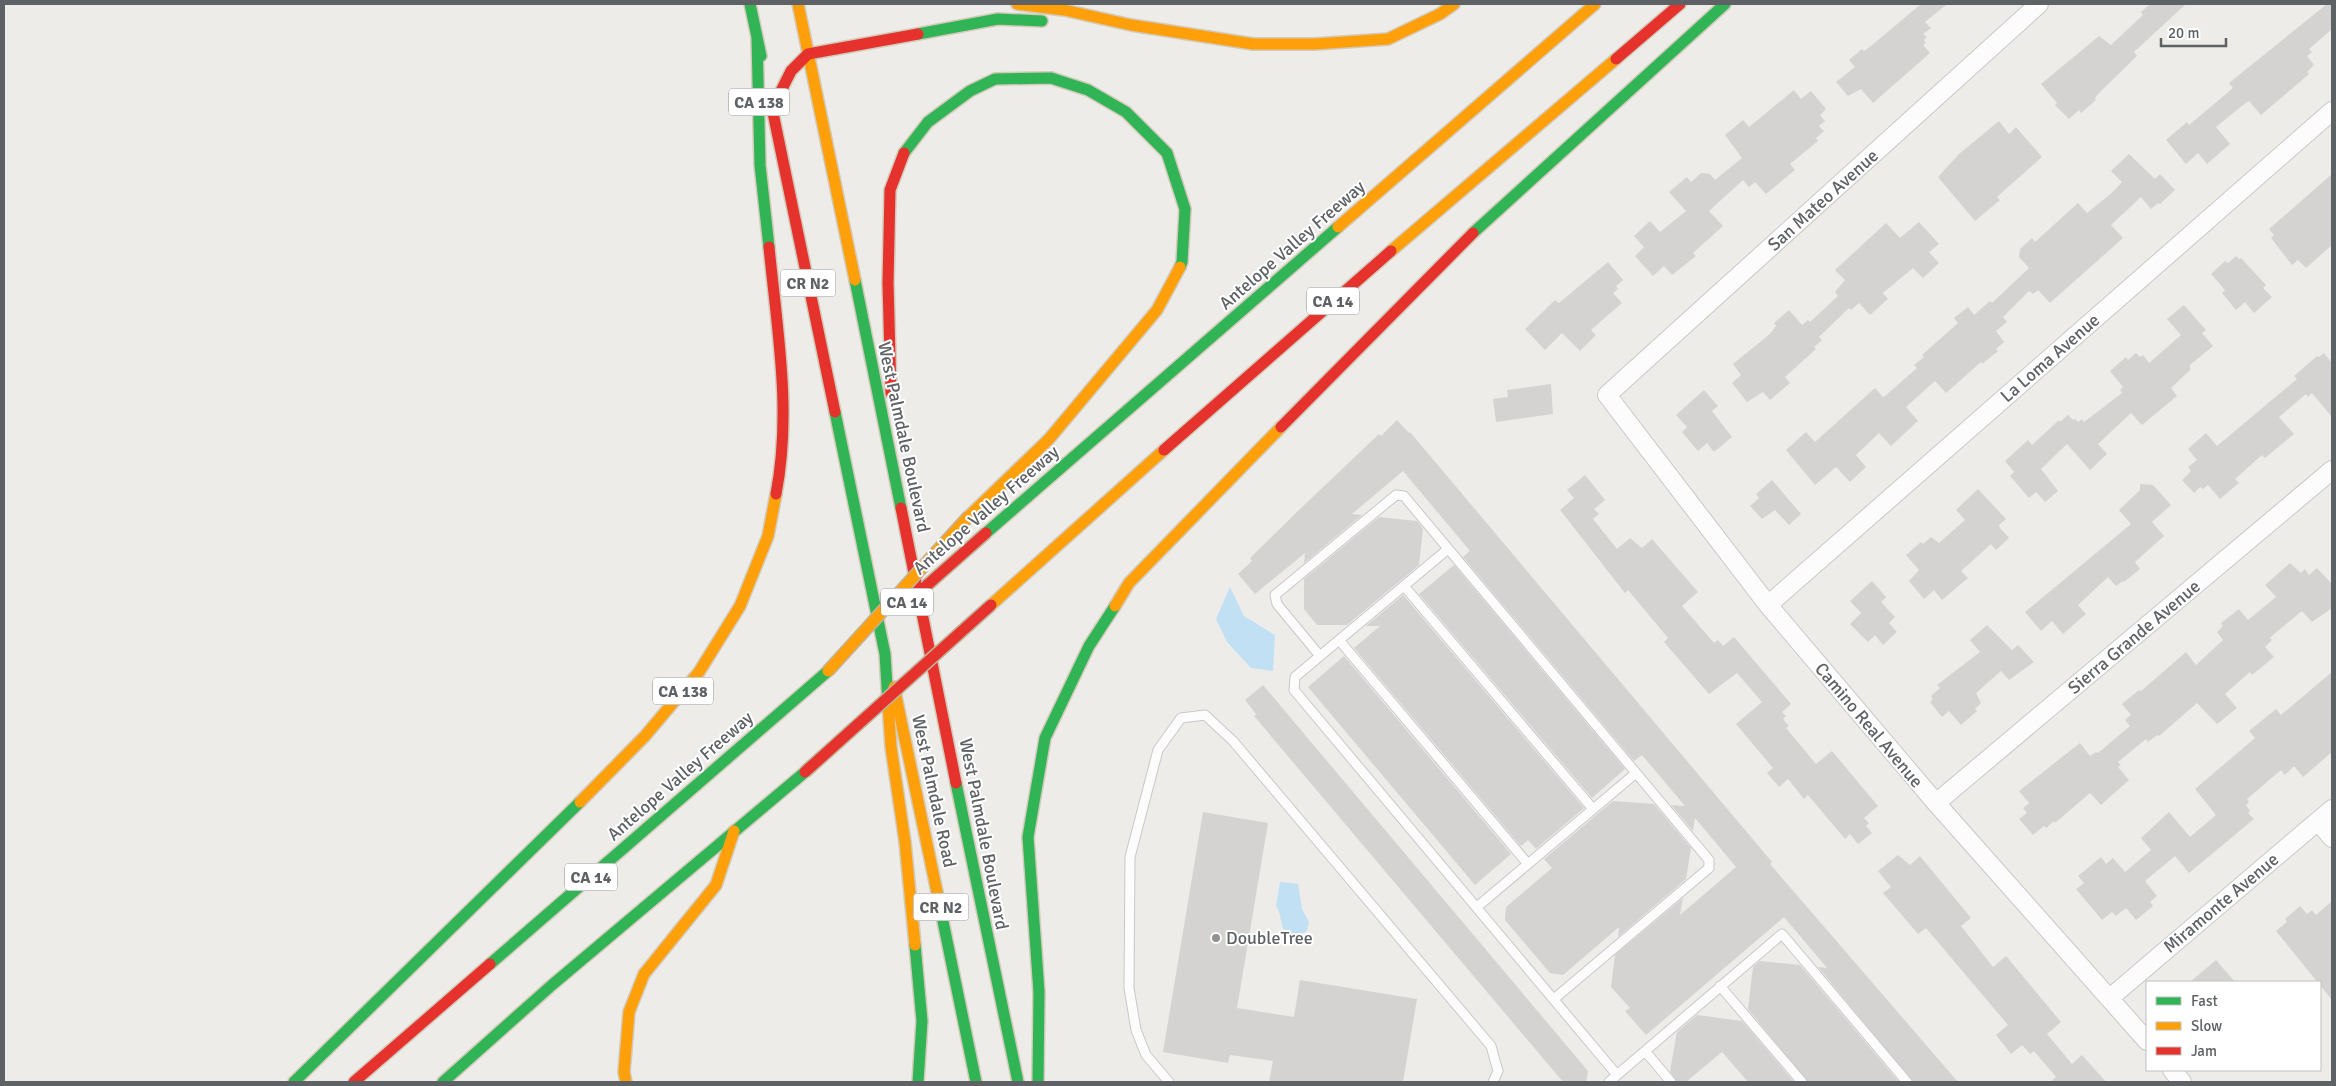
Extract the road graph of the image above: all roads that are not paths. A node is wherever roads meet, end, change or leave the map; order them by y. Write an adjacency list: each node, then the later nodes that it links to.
1 (750, 4): 10 (main road, CA 138)
2 (798, 4): 11 (main road, West Palmdale Boulevard / CA 138)
3 (1017, 4): 9 (main road)
4 (1454, 4): 9 (main road)
5 (1595, 4): 23 (main road, Antelope Valley Freeway / CA 14, bridge)
6 (1680, 4): 29 (main road, CA 14, bridge)
7 (1725, 4): 47 (main road)
8 (2040, 4): 14 (street, San Mateo Avenue)
9 (1131, 25): 11 (main road)
10 (757, 38): 12 (main road, CR N2); 40 (main road, CA 138)
11 (808, 54): 12 (main road); 15 (main road, West Palmdale Boulevard / CA 138)
12 (772, 109): 21 (main road, CR N2)
13 (2332, 111): 19 (street, La Loma Avenue)
14 (1607, 395): 19 (street, Camino Real Avenue)
15 (892, 462): 23 (main road, bridge); 46 (main road, West Palmdale Boulevard / CA 138)
16 (2332, 470): 25 (street, Sierra Grande Avenue)
17 (1448, 549): 18 (lane); 22 (lane); 24 (lane)
18 (1404, 586): 20 (lane); 26 (lane)
19 (1768, 605): 25 (street, Camino Real Avenue)
20 (1339, 640): 22 (lane); 31 (lane)
21 (885, 654): 44 (main road); 45 (main road, West Palmdale Road / CR N2)
22 (1320, 656): 32 (lane)
23 (828, 671): 41 (main road, Antelope Valley Freeway / CA 14)
24 (1636, 773): 26 (lane); 35 (lane)
25 (1936, 803): 34 (street, Camino Real Avenue)
26 (1593, 809): 31 (lane)
27 (2332, 810): 28 (street, Miramonte Avenue)
28 (2318, 821): 30 (street); 34 (street, Miramonte Avenue)
29 (734, 831): 42 (main road, CA 14); 43 (main road)
30 (2332, 838)
31 (1528, 864): 32 (lane)
32 (1477, 907): 35 (lane)
33 (1720, 986): 37 (lane); 52 (lane); 53 (lane)
34 (2111, 997): 36 (street, Camino Real Avenue)
35 (1554, 999): 39 (lane)
36 (2146, 1039)
37 (1645, 1052): 39 (lane); 51 (lane)
38 (2173, 1071): 54 (street)
39 (1617, 1075): 50 (lane)
40 (294, 1082)
41 (354, 1082)
42 (442, 1082)
43 (626, 1082)
44 (918, 1082)
45 (976, 1082)
46 (1018, 1082)
47 (1038, 1082)
48 (1169, 1082): 49 (lane)
49 (1493, 1082)
50 (1609, 1082)
51 (1671, 1082)
52 (1802, 1082)
53 (1907, 1082)
54 (2182, 1082)

